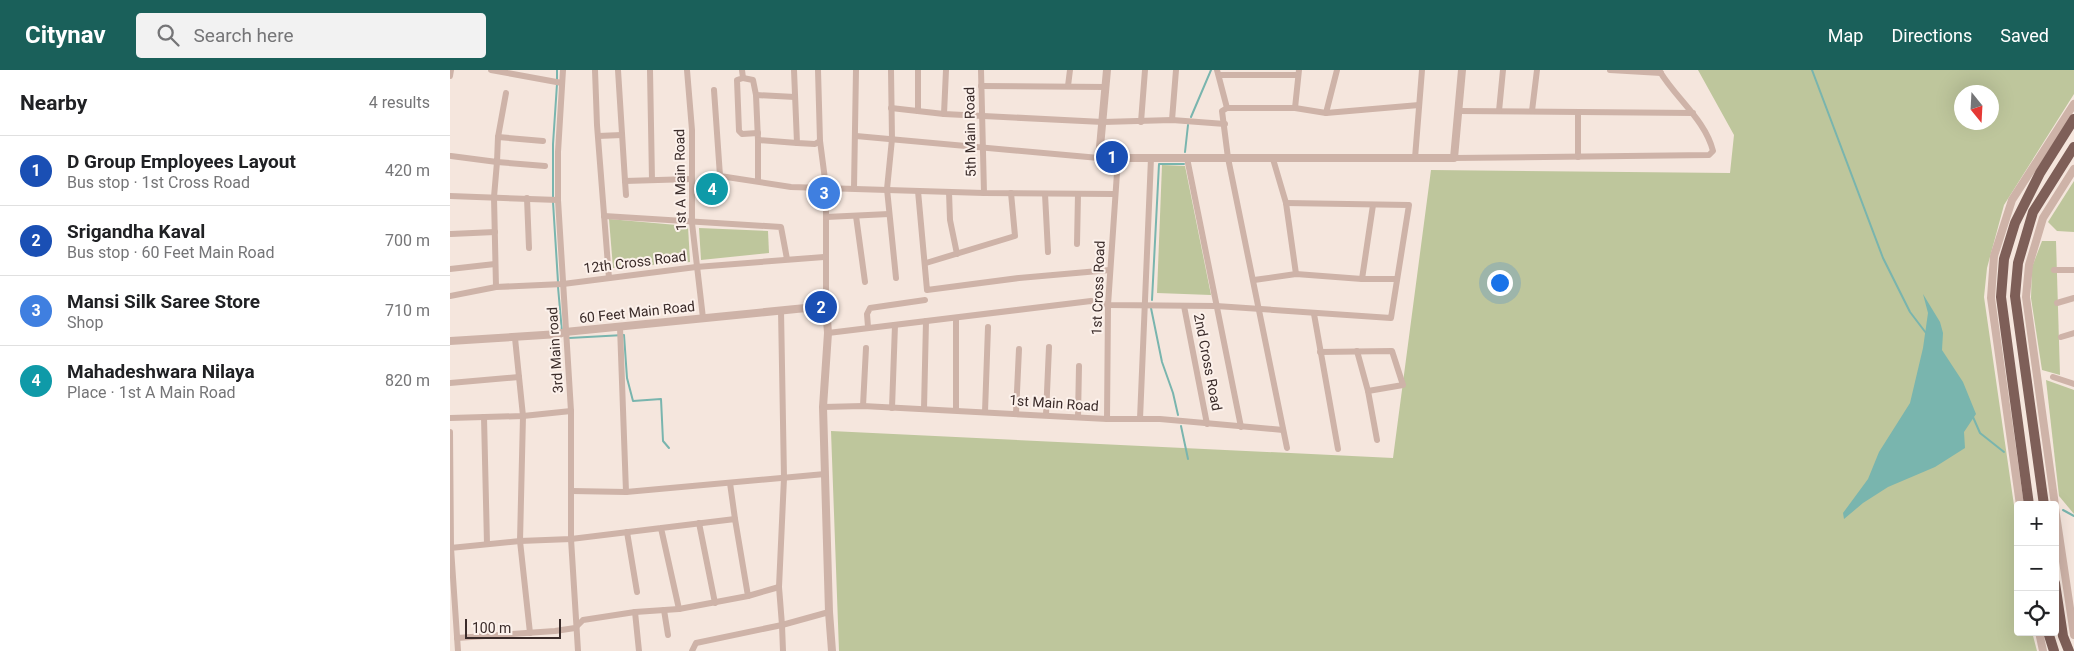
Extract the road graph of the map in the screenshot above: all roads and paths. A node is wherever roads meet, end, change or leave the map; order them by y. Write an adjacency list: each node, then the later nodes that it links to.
1 (451, 70): 30 (street)
2 (491, 70): 32 (street)
3 (563, 70): 32 (street, 3rd Main road)
4 (596, 70): 60 (street)
5 (618, 70): 59 (street)
6 (650, 70): 84 (street)
7 (687, 70): 83 (street, 1st A Main Road)
8 (742, 70): 31 (street)
9 (794, 70): 39 (street)
10 (818, 70): 66 (street)
11 (856, 70): 61 (street)
12 (891, 70): 42 (street)
13 (918, 70): 45 (street)
14 (946, 70): 52 (street)
15 (981, 70): 33 (street, 5th Main Road)
16 (1070, 70): 34 (street)
17 (1108, 70): 35 (street)
18 (1145, 70): 57 (street)
19 (1176, 70): 55 (street)
20 (1337, 70): 50 (street)
21 (1422, 70): 41 (street)
22 (1462, 70): 46 (street)
23 (1502, 70): 47 (street)
24 (1537, 70): 48 (street)
25 (1610, 70): 26 (street)
26 (1660, 72): 51 (street)
27 (1218, 73): 28 (street); 43 (street)
28 (1267, 73): 29 (street)
29 (1298, 73): 44 (street)
30 (450, 76)
31 (743, 78): 38 (street); 63 (street)
32 (562, 83): 101 (street, 3rd Main road)
33 (981, 86): 34 (street); 53 (street, 5th Main Road)
34 (1068, 86): 35 (street)
35 (1106, 87): 56 (street)
36 (714, 90): 86 (street)
37 (506, 93): 62 (street)
38 (756, 95): 39 (street); 63 (street)
39 (795, 97): 67 (street)
40 (2074, 104): 196 (street)
41 (1419, 105): 50 (street); 77 (street)
42 (891, 108): 45 (street); 64 (street)
43 (1227, 108): 44 (street); 58 (street)
44 (1295, 108): 50 (street)
45 (918, 111): 52 (street)
46 (1459, 111): 47 (street); 78 (street)
47 (1499, 111): 48 (street)
48 (1532, 111): 49 (street)
49 (1578, 112): 51 (street); 71 (street)
50 (1326, 113)
51 (1692, 113): 71 (street)
52 (944, 114): 53 (street)
53 (981, 114): 56 (street); 68 (street, 5th Main Road)
54 (2074, 119): 197 (main road)
55 (1172, 120): 57 (street); 58 (street)
56 (1103, 122): 57 (street); 72 (street)
57 (1141, 122)
58 (1224, 124): 76 (street)
59 (622, 135): 60 (street); 85 (street)
60 (598, 136): 105 (street)
61 (856, 136): 64 (street); 88 (street)
62 (498, 137): 65 (street); 80 (street)
63 (758, 137): 67 (street); 86 (street)
64 (892, 139): 68 (street); 89 (street)
65 (543, 141)
66 (820, 141): 67 (street); 87 (street)
67 (797, 143)
68 (982, 147): 72 (street); 92 (street, 5th Main Road)
69 (2074, 147): 198 (main road)
70 (451, 156): 80 (street)
71 (1578, 157): 78 (street)
72 (1099, 158): 73 (street)
73 (1118, 158): 74 (street); 96 (street, 1st Cross Road)
74 (1151, 158): 75 (street); 138 (street)
75 (1187, 158): 76 (street); 141 (street)
76 (1228, 158): 79 (street); 129 (street)
77 (1415, 158): 78 (street); 79 (street)
78 (1454, 158)
79 (1273, 159): 102 (street)
80 (497, 162): 81 (street); 99 (street)
81 (544, 166)
82 (2074, 169): 199 (street)
83 (691, 179): 84 (street); 108 (street, 1st A Main Road)
84 (652, 180): 85 (street)
85 (625, 181): 97 (street)
86 (758, 182): 87 (street)
87 (826, 187): 88 (street); 107 (street)
88 (854, 188): 89 (street)
89 (887, 189): 90 (street); 104 (street)
90 (918, 191): 91 (street); 117 (street)
91 (950, 192): 92 (street); 114 (street)
92 (984, 193): 93 (street)
93 (1011, 194): 94 (street); 114 (street)
94 (1045, 194): 95 (street); 113 (street)
95 (1078, 194): 96 (street); 111 (street)
96 (1114, 194): 121 (street, 1st Cross Road)
97 (626, 195)
98 (450, 196): 99 (street)
99 (494, 197): 100 (street); 109 (street)
100 (527, 198): 101 (street); 112 (street)
101 (555, 200): 131 (street, 3rd Main road)
102 (1286, 203): 103 (street); 124 (street)
103 (1372, 205): 127 (street); 128 (street)
104 (889, 214): 106 (street); 126 (street)
105 (604, 216): 108 (street); 125 (street)
106 (856, 216): 107 (street); 130 (street)
107 (826, 217): 115 (street)
108 (692, 223): 116 (street); 119 (street, 1st A Main Road)
109 (495, 232): 110 (street); 118 (street)
110 (451, 234)
111 (1077, 244)
112 (529, 248)
113 (1048, 252)
114 (957, 254): 117 (street)
115 (824, 257): 116 (street, 12th Cross Road); 139 (street)
116 (787, 259): 119 (street, 12th Cross Road)
117 (926, 263): 121 (street)
118 (495, 264): 120 (street); 132 (street)
119 (696, 267): 125 (street, 12th Cross Road); 145 (street, 1st A Main Road)
120 (450, 269)
121 (1110, 270): 137 (street, 1st Cross Road)
122 (2054, 270): 123 (street)
123 (2074, 270)
124 (1296, 274): 128 (street); 129 (street)
125 (609, 278): 131 (street, 12th Cross Road)
126 (896, 278)
127 (1397, 278): 128 (street); 144 (street)
128 (1362, 279)
129 (1254, 280): 142 (street)
130 (865, 282)
131 (563, 284): 132 (street, 12th Cross Road); 154 (street, 3rd Main road)
132 (496, 287): 133 (street, 12th Cross Road)
133 (450, 296)
134 (2074, 298): 136 (street)
135 (925, 300): 149 (street)
136 (2057, 303)
137 (1108, 305): 138 (street); 146 (street); 182 (street, 1st Cross Road)
138 (1144, 305): 140 (street); 183 (street)
139 (826, 306): 143 (street, 60 Feet Main Road); 152 (street)
140 (1184, 306): 141 (street); 184 (street, 2nd Cross Road)
141 (1216, 306): 142 (street); 185 (street)
142 (1258, 309): 144 (street); 186 (street)
143 (780, 310): 145 (street, 60 Feet Main Road); 192 (street)
144 (1314, 314): 162 (street)
145 (703, 318): 151 (street, 60 Feet Main Road)
146 (956, 318): 147 (street); 173 (street)
147 (926, 321): 148 (street); 172 (street)
148 (896, 325): 149 (street); 171 (street)
149 (868, 327): 152 (street)
150 (988, 327): 175 (street)
151 (620, 332): 154 (street, 60 Feet Main Road); 195 (street)
152 (828, 333): 170 (street)
153 (2074, 333): 155 (street)
154 (565, 335): 156 (street, 60 Feet Main Road); 174 (street, 3rd Main road)
155 (2061, 337)
156 (516, 338): 157 (street, 60 Feet Main Road); 164 (street)
157 (450, 341)
158 (1049, 347): 177 (street)
159 (866, 348): 169 (street)
160 (1019, 349): 176 (street)
161 (1357, 351): 162 (street); 168 (street); 168 (street)
162 (1320, 352): 190 (street)
163 (1079, 366): 180 (street)
164 (519, 377): 166 (street); 178 (street)
165 (2053, 377): 167 (street)
166 (450, 383)
167 (2074, 384)
168 (1368, 391): 188 (street)
169 (863, 406): 170 (street, 1st Main Road); 171 (street, 1st Main Road)
170 (824, 407): 191 (street)
171 (892, 408): 172 (street, 1st Main Road)
172 (924, 409): 173 (street, 1st Main Road)
173 (956, 410): 175 (street, 1st Main Road)
174 (571, 411): 178 (street); 194 (street, 3rd Main road)
175 (985, 412): 176 (street, 1st Main Road)
176 (1016, 413): 177 (street, 1st Main Road)
177 (1046, 415): 180 (street, 1st Main Road)
178 (522, 416): 179 (street); 206 (street)
179 (484, 417): 181 (street); 207 (street)
180 (1078, 417): 182 (street, 1st Main Road)
181 (450, 418)
182 (1108, 419): 183 (street, 1st Main Road)
183 (1140, 419): 184 (street, 1st Main Road)
184 (1207, 424): 185 (street, 1st Main Road)
185 (1241, 427): 186 (street, 1st Main Road)
186 (1283, 430): 189 (street)
187 (450, 432): 208 (street)
188 (1377, 440)
189 (1287, 448)
190 (1338, 449)
191 (825, 474): 192 (street); 217 (street)
192 (784, 478): 193 (street); 209 (street)
193 (730, 483): 195 (street); 200 (street)
194 (572, 491): 195 (street); 205 (street, 3rd Main road)
195 (626, 492)
196 (2019, 501)
197 (2028, 501)
198 (2043, 501)
199 (2054, 501)
200 (736, 519): 201 (street); 212 (street)
201 (699, 523): 202 (street); 213 (street)
202 (661, 528): 203 (street); 214 (street)
203 (627, 532): 205 (street); 211 (street)
204 (2059, 533): 221 (street)
205 (571, 539): 206 (street); 219 (street, 3rd Main road)
206 (520, 541): 207 (street); 220 (street)
207 (487, 544): 208 (street)
208 (451, 548): 225 (street)
209 (779, 586): 212 (street); 218 (street)
210 (2056, 591): 234 (main road)
211 (636, 592)
212 (748, 596): 213 (street)
213 (715, 602): 214 (street)
214 (679, 609): 215 (street)
215 (664, 610): 216 (street); 222 (street)
216 (635, 612): 219 (street); 228 (street)
217 (829, 612): 218 (street); 231 (street)
218 (782, 624): 229 (street); 230 (street)
219 (575, 628): 220 (street); 227 (street, 3rd Main road)
220 (530, 633): 225 (street)
221 (2074, 634)
222 (668, 635)
223 (2040, 636): 232 (street)
224 (2049, 636): 233 (main road)
225 (457, 638): 226 (street)
226 (458, 651)
227 (578, 651)
228 (639, 651)
229 (692, 651)
230 (784, 651)
231 (832, 651)
232 (2043, 651)
233 (2054, 651)
234 (2069, 651)

